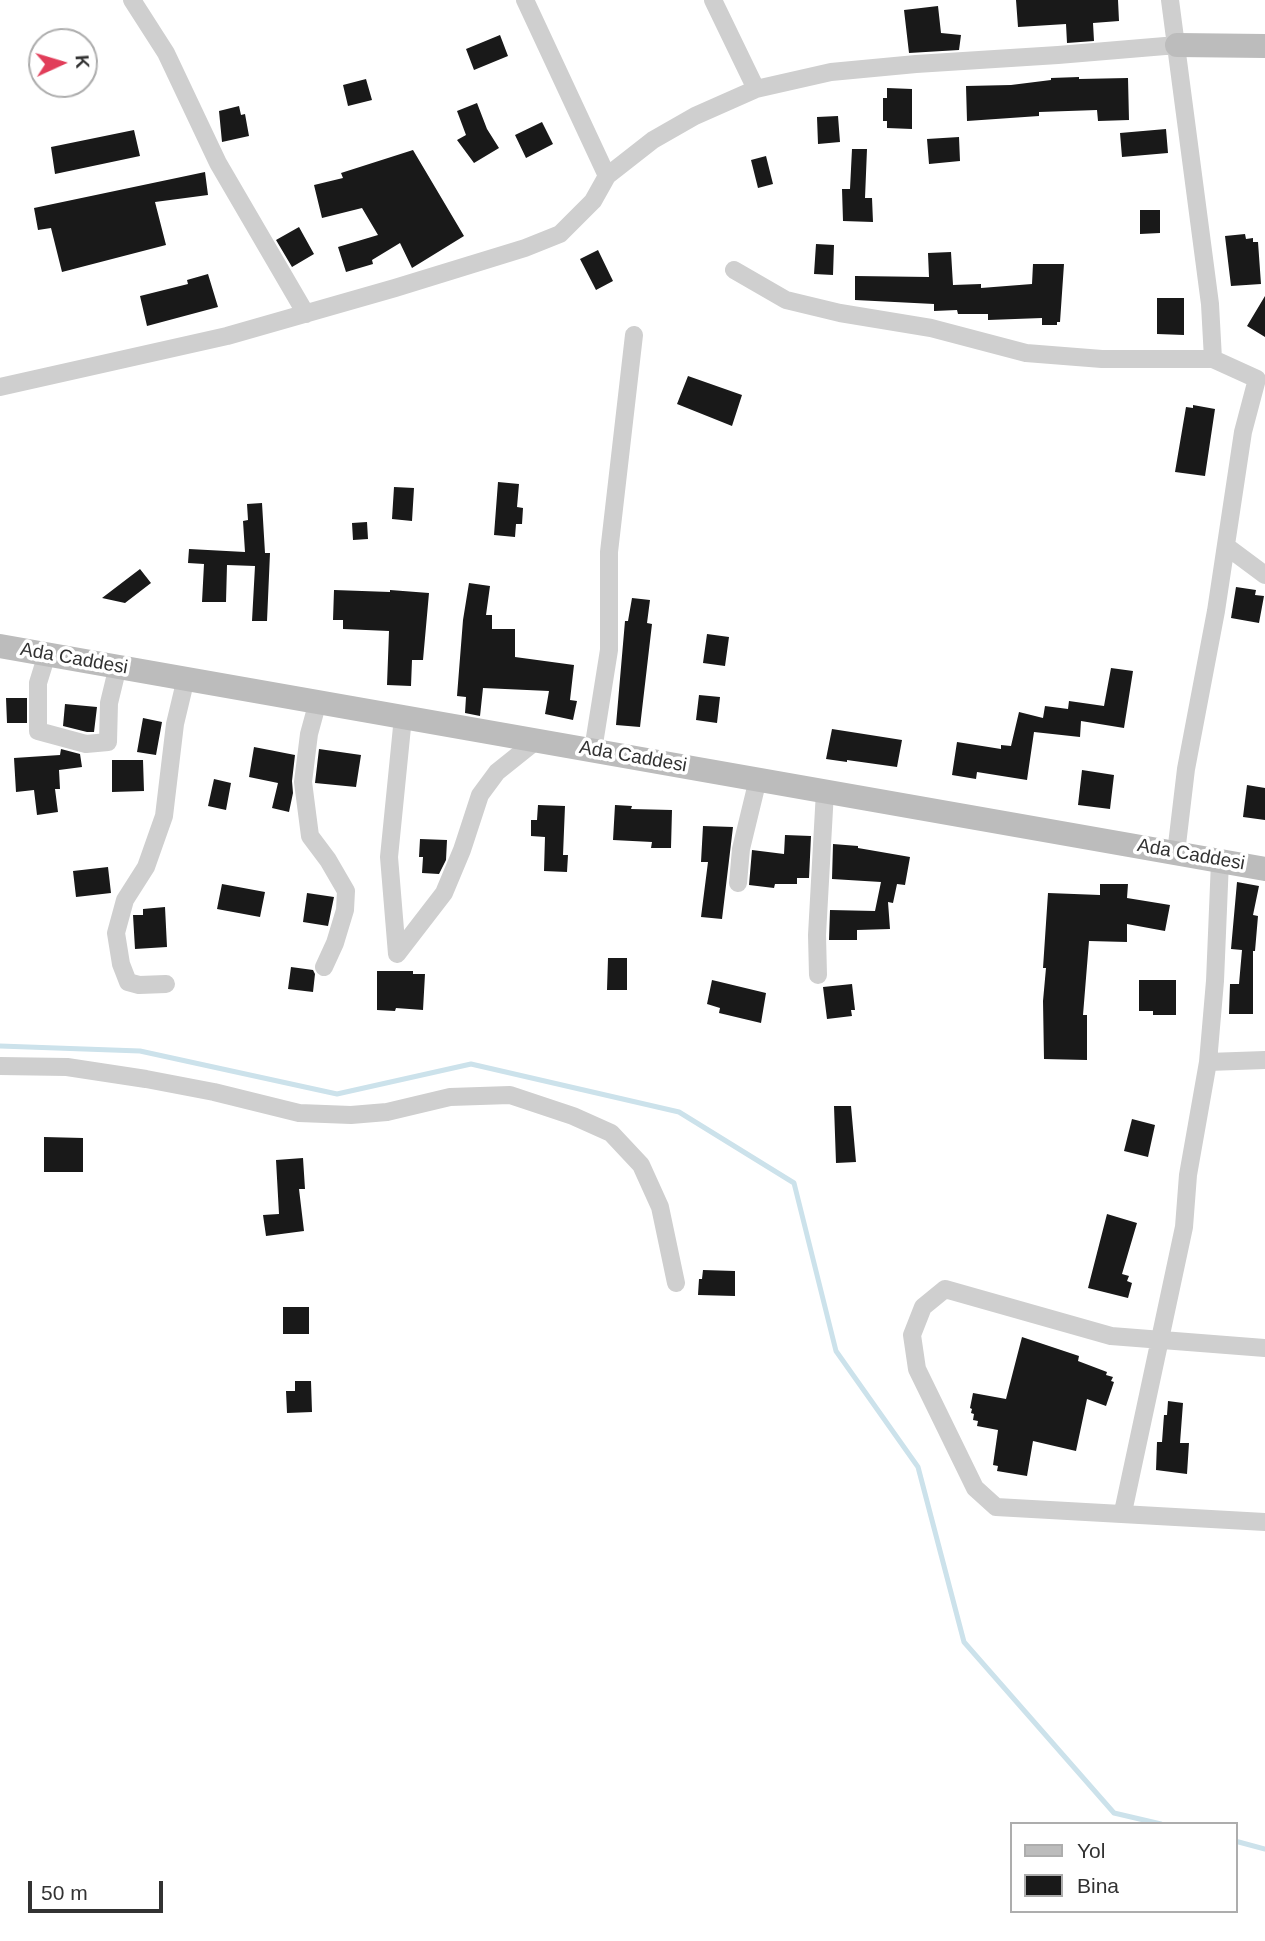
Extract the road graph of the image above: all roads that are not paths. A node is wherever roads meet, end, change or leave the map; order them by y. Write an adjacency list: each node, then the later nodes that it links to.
1 (132, 0): 10 (street)
2 (525, 0): 8 (street)
3 (713, 0): 7 (street)
4 (1170, 0): 5 (street)
5 (1177, 45): 6 (main road); 7 (street); 12 (street)
6 (1265, 46)
7 (755, 89): 8 (street)
8 (607, 176): 10 (street)
9 (734, 270): 12 (street)
10 (306, 314): 14 (street)
11 (634, 335): 24 (street)
12 (1213, 359): 13 (street)
13 (1261, 380): 15 (street)
14 (0, 387)
15 (1226, 546): 16 (street); 27 (street)
16 (1265, 575)
17 (0, 646): 18 (main road, Ada Caddesi)
18 (47, 654): 19 (main road, Ada Caddesi); 19 (street)
19 (118, 666): 20 (main road, Ada Caddesi)
20 (186, 678): 21 (main road, Ada Caddesi); 33 (street)
21 (318, 701): 22 (main road, Ada Caddesi); 31 (street)
22 (403, 717): 23 (main road, Ada Caddesi); 23 (street)
23 (537, 740): 24 (main road, Ada Caddesi)
24 (593, 750): 25 (main road, Ada Caddesi)
25 (758, 779): 26 (main road, Ada Caddesi); 30 (street)
26 (825, 791): 27 (main road, Ada Caddesi); 32 (street)
27 (1176, 853): 28 (main road, Ada Caddesi)
28 (1220, 860): 29 (main road, Ada Caddesi); 35 (street)
29 (1265, 869)
30 (738, 883)
31 (324, 967)
32 (818, 975)
33 (166, 984)
34 (1265, 1060): 35 (street)
35 (1208, 1062): 38 (street)
36 (0, 1066): 37 (street)
37 (676, 1283)
38 (1160, 1340): 39 (street); 40 (street); 40 (street)
39 (1265, 1348)
40 (1123, 1512): 41 (street)
41 (1265, 1522)

